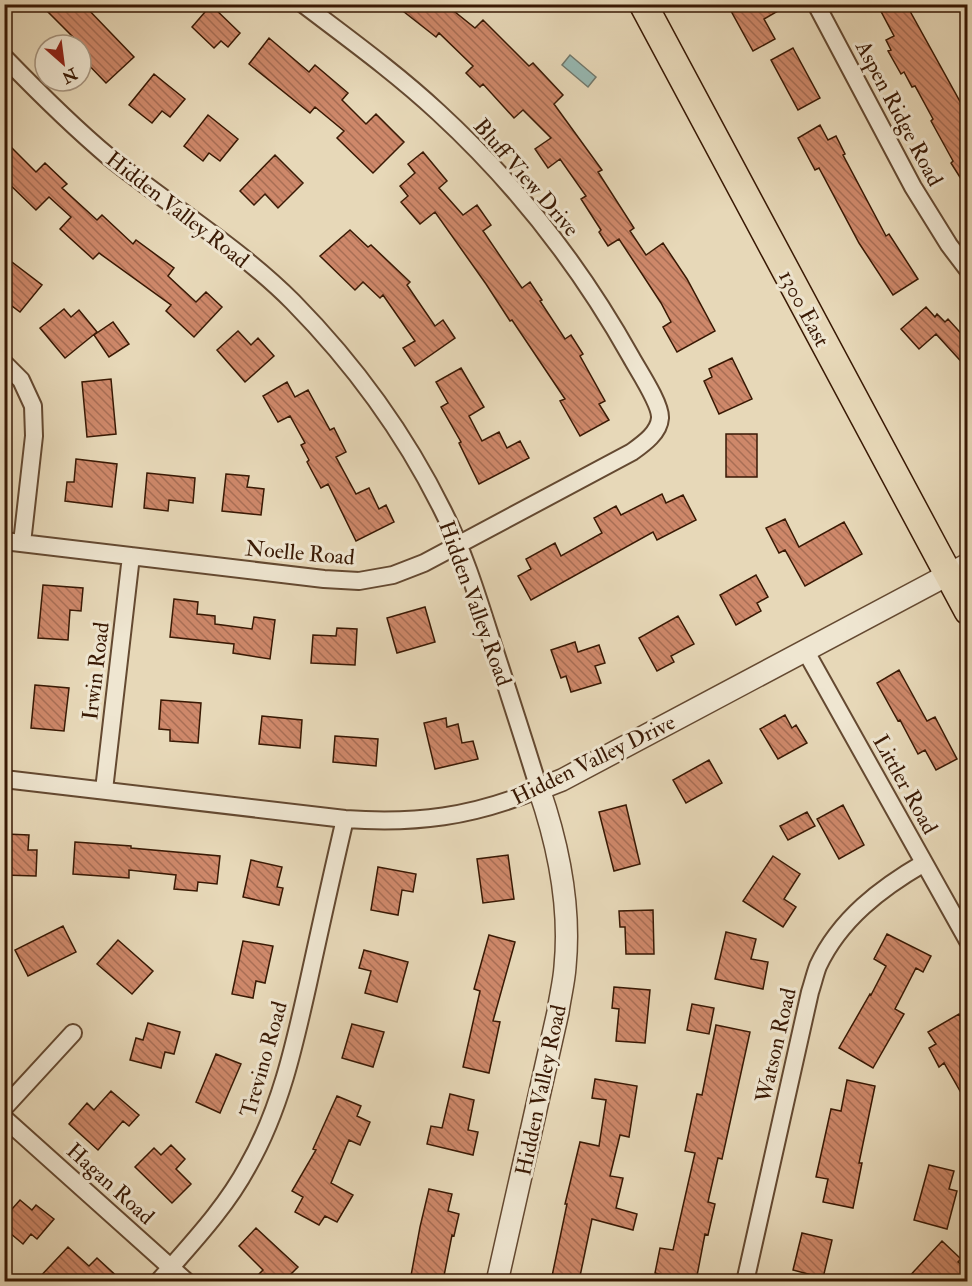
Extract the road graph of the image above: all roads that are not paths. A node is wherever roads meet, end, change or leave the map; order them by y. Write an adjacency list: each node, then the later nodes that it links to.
1 (303, 4): 7 (street, Bluff View Drive)
2 (643, 4): 12 (main road, 1300 East)
3 (816, 4): 5 (street, Aspen Ridge Road)
4 (4, 57): 10 (street, Hidden Valley Road)
5 (968, 270)
6 (4, 363): 9 (street)
7 (658, 425): 10 (street, Noelle Road)
8 (4, 541): 9 (street, Noelle Road)
9 (22, 543): 11 (street, Noelle Road)
10 (458, 544): 11 (street, Noelle Road); 16 (street, Hidden Valley Road)
11 (131, 556): 17 (street, Irwin Road)
12 (957, 569): 13 (main road, 1300 East); 14 (street, Hidden Valley Drive)
13 (968, 610)
14 (805, 650): 16 (street, Hidden Valley Drive); 19 (street, Littler Road)
15 (4, 779): 17 (street, Hidden Valley Drive)
16 (539, 789): 18 (street, Hidden Valley Drive); 27 (street, Hidden Valley Road)
17 (104, 790): 18 (street, Hidden Valley Drive)
18 (345, 819): 24 (street, Trevino Road)
19 (924, 863): 20 (street, Littler Road); 28 (street, Watson Road)
20 (968, 941)
21 (73, 1033): 22 (street)
22 (4, 1108)
23 (4, 1118): 24 (street, Hagan Road)
24 (171, 1267): 25 (street, Trevino Road); 26 (street, Hagan Road)
25 (158, 1281)
26 (187, 1281)
27 (497, 1281)
28 (745, 1281)

